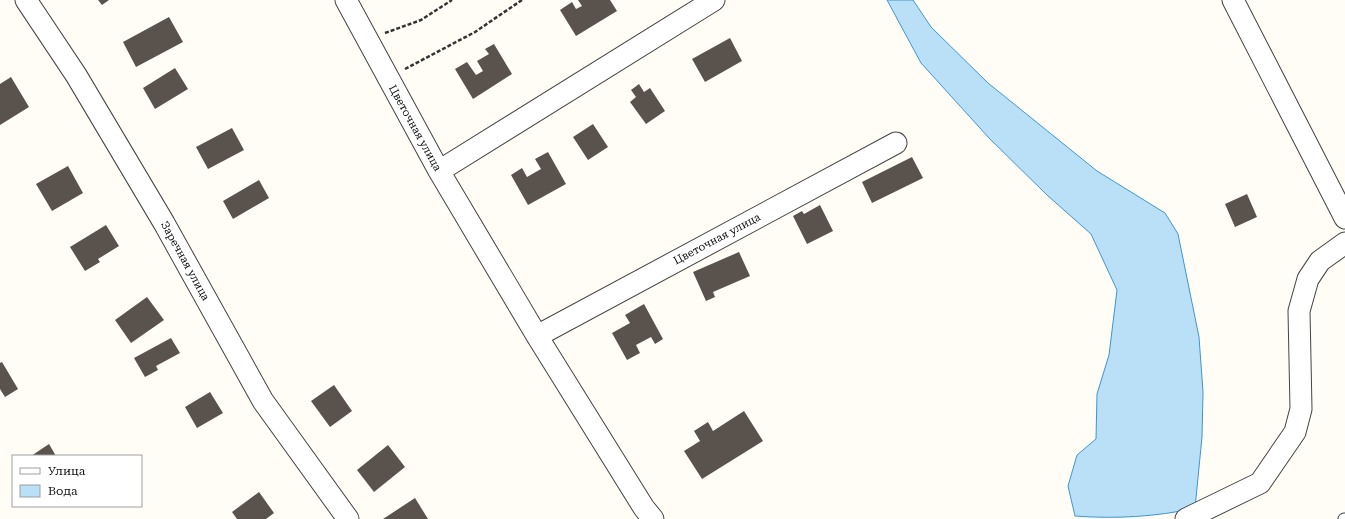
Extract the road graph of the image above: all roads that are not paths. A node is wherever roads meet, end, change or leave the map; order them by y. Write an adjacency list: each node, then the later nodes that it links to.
1 (26, 0): 10 (street, Заречная улица)
2 (346, 0): 6 (street, Цветочная улица)
3 (714, 0): 6 (street)
4 (1233, 0): 7 (street)
5 (896, 143): 9 (street, Цветочная улица)
6 (439, 171): 9 (street, Цветочная улица)
7 (1345, 218)
8 (1345, 243): 12 (street)
9 (537, 336): 11 (street, Цветочная улица)
10 (348, 519)
11 (653, 519)
12 (1186, 519)

